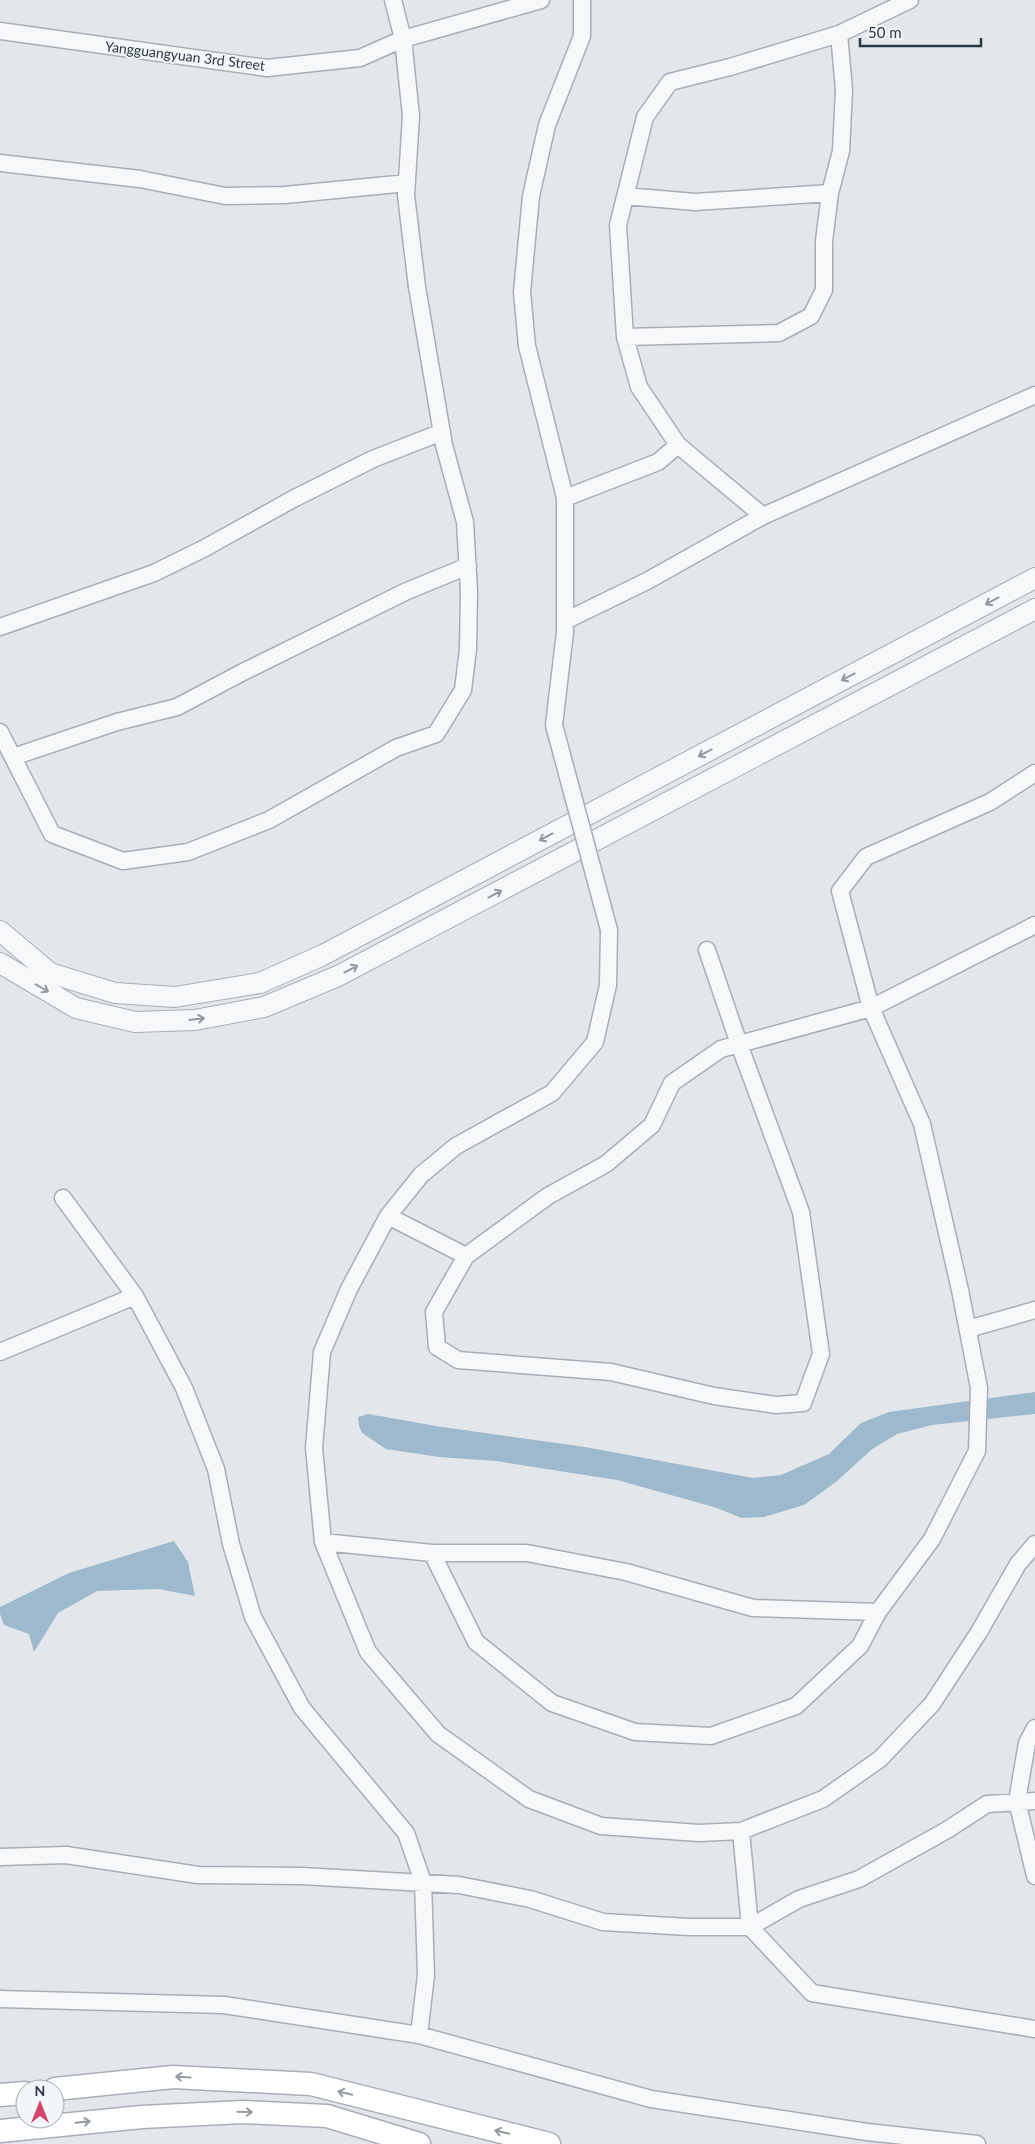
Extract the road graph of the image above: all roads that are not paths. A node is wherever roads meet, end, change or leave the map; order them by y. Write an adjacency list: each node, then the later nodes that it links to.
1 (394, 0): 7 (street)
2 (541, 0): 7 (street, Yangguangyuan 3rd Street)
3 (582, 0): 16 (street)
4 (910, 0): 6 (street)
5 (0, 31): 7 (street, Yangguangyuan 3rd Street)
6 (839, 34): 10 (street); 11 (street)
7 (402, 39): 9 (street)
8 (0, 163): 9 (street)
9 (407, 183): 14 (street)
10 (830, 193): 11 (street); 12 (street)
11 (625, 196): 12 (street)
12 (625, 337): 15 (street)
13 (1035, 395): 17 (street)
14 (442, 432): 18 (street); 22 (street)
15 (678, 445): 16 (street); 17 (street)
16 (565, 498): 21 (street)
17 (762, 516): 21 (street)
18 (468, 566): 24 (street); 24 (street)
19 (1035, 578): 27 (street, one-way to 27)
20 (1035, 609): 29 (street, one-way to 20)
21 (565, 621): 33 (street, bridge)
22 (0, 627)
23 (0, 732): 24 (street)
24 (13, 757)
25 (1035, 772): 30 (street)
26 (1035, 925): 30 (street)
27 (0, 931)
28 (707, 950): 31 (street)
29 (0, 963)
30 (871, 1008): 31 (street); 37 (street)
31 (739, 1044): 34 (street); 34 (street)
32 (63, 1198): 35 (street)
33 (388, 1216): 34 (street); 39 (street)
34 (466, 1256)
35 (135, 1296): 38 (street); 49 (street)
36 (1035, 1310): 37 (street)
37 (968, 1329): 42 (street)
38 (0, 1352)
39 (323, 1542): 41 (street); 46 (street)
40 (1035, 1544): 46 (street)
41 (432, 1552): 42 (street); 42 (street)
42 (878, 1612)
43 (1035, 1728): 44 (street)
44 (1018, 1801): 45 (street); 48 (street); 50 (street)
45 (1035, 1801)
46 (741, 1831): 50 (street)
47 (0, 1857): 49 (street)
48 (1035, 1876)
49 (423, 1882): 50 (street); 53 (street)
50 (750, 1927): 52 (street)
51 (0, 1999): 53 (street)
52 (1035, 2029)
53 (419, 2034): 60 (street)
54 (65, 2088): 59 (main road, one-way to 54)
55 (15, 2094): 56 (main road)
56 (0, 2095)
57 (0, 2131): 58 (main road, one-way to 58)
58 (419, 2144)
59 (549, 2144)
60 (977, 2144)

